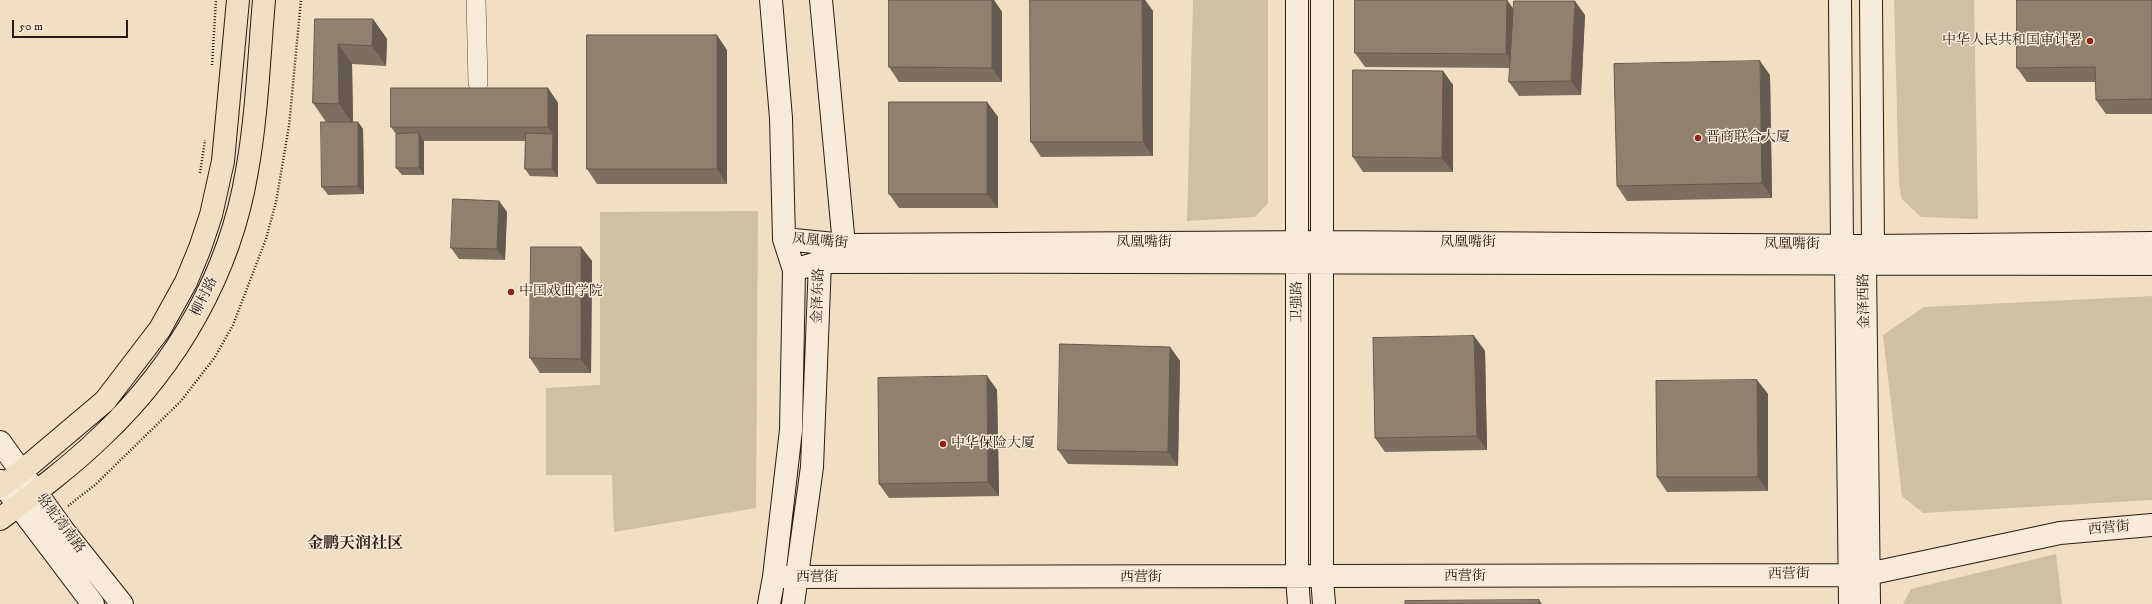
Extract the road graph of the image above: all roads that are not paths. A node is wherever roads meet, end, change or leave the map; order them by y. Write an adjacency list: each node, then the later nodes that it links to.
1 (238, 0): 21 (main road, 柳村路)
2 (264, 0): 23 (main road, 柳村路)
3 (476, 0): 10 (street)
4 (771, 0): 11 (street, 金泽东路)
5 (821, 0): 13 (street)
6 (1297, 0): 14 (street, 卫强路)
7 (1322, 0): 15 (street, 卫强路)
8 (1840, 0): 16 (street, 金泽西路)
9 (1871, 0): 16 (street, 金泽西路)
10 (478, 83)
11 (784, 239): 13 (street, 凤凰嘴街); 19 (street, 金泽东路)
12 (2152, 243): 16 (street, 凤凰嘴街)
13 (844, 245): 14 (street, 凤凰嘴街); 17 (street, 金泽东路)
14 (1298, 252): 15 (street, 凤凰嘴街); 17 (street, 凤凰嘴街); 29 (street, 卫强路)
15 (1322, 252): 16 (street, 凤凰嘴街); 30 (street, 卫强路)
16 (1856, 255): 18 (street, 凤凰嘴街); 27 (street, 金泽西路)
17 (820, 262): 19 (street, 凤凰嘴街); 31 (street, 金泽东路)
18 (2152, 264)
19 (794, 270): 28 (street, 金泽东路)
20 (0, 442): 21 (street, 骆驼湾南路)
21 (22, 472): 22 (main road, 柳村路); 23 (street, 骆驼湾南路)
22 (1, 484): 24 (street, 骆驼湾南路)
23 (36, 493): 24 (main road, 柳村路); 33 (street, 骆驼湾南路)
24 (18, 506): 25 (main road, 柳村路); 32 (street, 骆驼湾南路)
25 (0, 519)
26 (2152, 526): 27 (street, 西营街)
27 (1859, 574): 30 (street, 西营街); 38 (street, 金泽西路); 39 (street, 金泽西路)
28 (774, 577): 31 (street, 西营街); 34 (street, 金泽东路)
29 (1297, 577): 30 (street, 西营街); 31 (street, 西营街); 36 (street, 卫强路)
30 (1322, 577): 37 (street, 卫强路)
31 (797, 579): 35 (street, 金泽东路)
32 (94, 604)
33 (122, 604)
34 (769, 604)
35 (794, 604)
36 (1299, 604)
37 (1324, 604)
38 (1850, 604)
39 (1869, 604)

